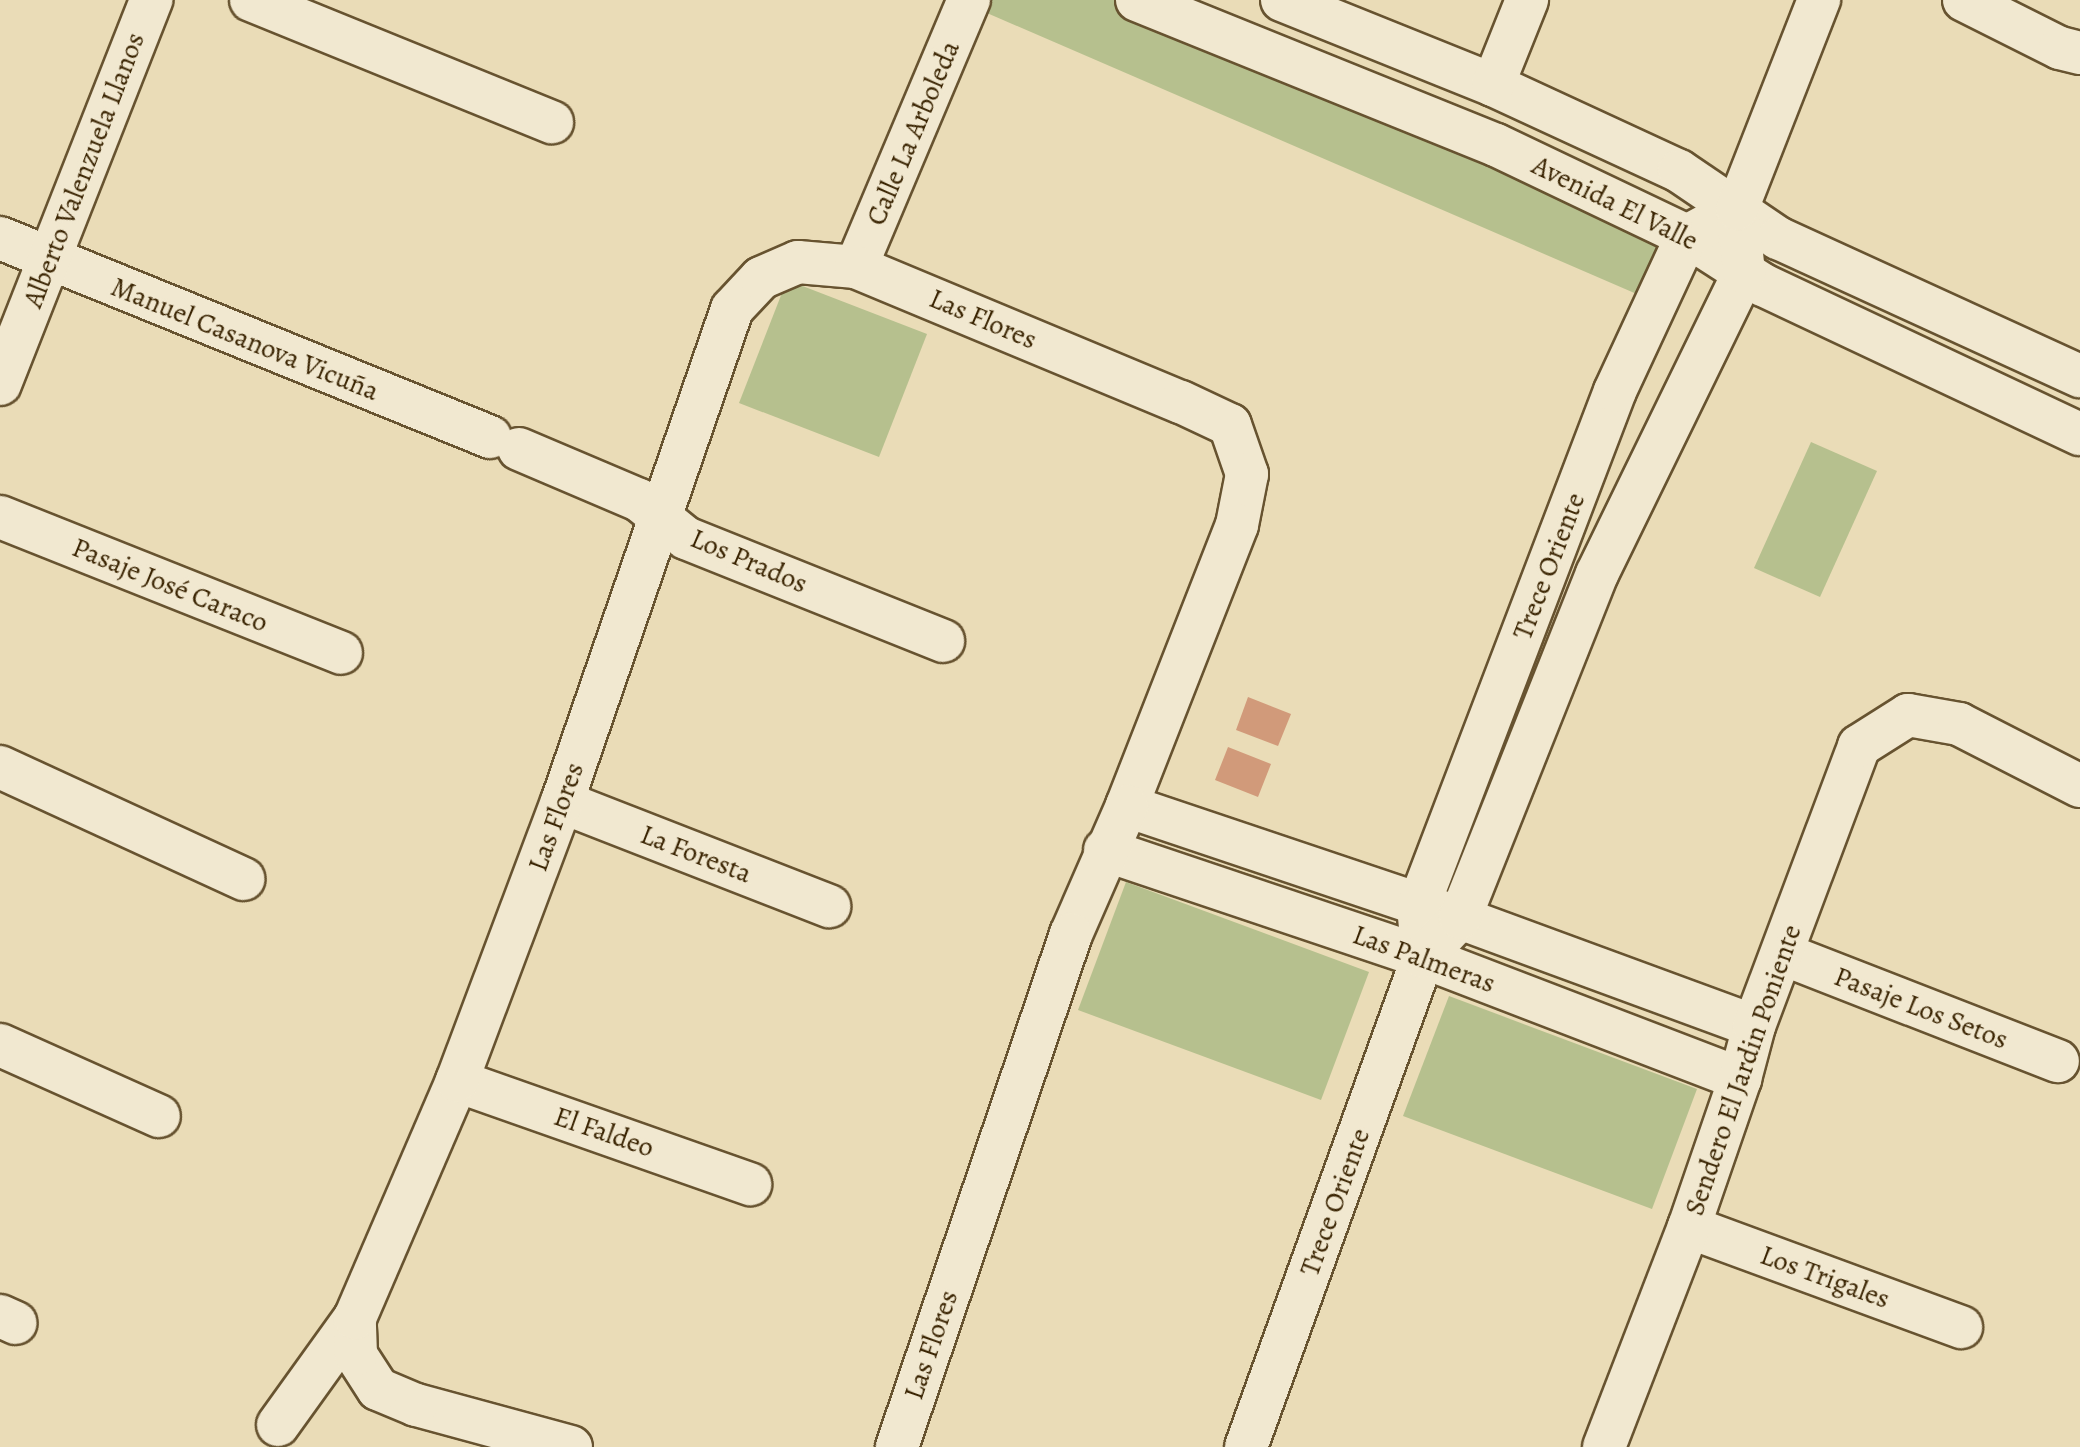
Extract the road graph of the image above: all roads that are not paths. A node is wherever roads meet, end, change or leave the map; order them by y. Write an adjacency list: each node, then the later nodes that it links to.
1 (151, 0): 15 (street, Alberto Valenzuela Llanos)
2 (251, 0): 11 (street)
3 (969, 0): 16 (street, Calle La Arboleda)
4 (1137, 0): 13 (street, Avenida El Valle)
5 (1282, 0): 10 (street, Avenida El Valle)
6 (1527, 0): 10 (street)
7 (1819, 0): 12 (street)
8 (1964, 0): 9 (street)
9 (2080, 53)
10 (1493, 85): 12 (street, Avenida El Valle)
11 (552, 122)
12 (1737, 209): 13 (street); 17 (street); 18 (street, Avenida El Valle)
13 (1687, 236): 17 (street, Avenida El Valle); 33 (street, Trece Oriente)
14 (0, 238): 15 (street, Manuel Casanova Vicuña)
15 (49, 260): 19 (street, Alberto Valenzuela Llanos); 21 (street, Manuel Casanova Vicuña)
16 (856, 267): 22 (street, Las Flores); 29 (street, Las Flores)
17 (1744, 272): 20 (street, Avenida El Valle); 34 (street, Trece Oriente)
18 (2080, 376)
19 (0, 384)
20 (2080, 434)
21 (504, 443): 22 (street, Los Prados)
22 (660, 516): 24 (street, Los Prados); 28 (street, Las Flores)
23 (0, 517): 25 (street, Pasaje José Caraco)
24 (943, 641)
25 (341, 653)
26 (0, 767): 31 (street)
27 (2080, 786): 35 (street, Sendero El Jardin Poniente)
28 (562, 802): 32 (street, La Foresta); 41 (street, Las Flores)
29 (1127, 806): 30 (street, Las Flores); 33 (street, Las Palmeras)
30 (1105, 850): 36 (street, Las Palmeras); 49 (street, Las Flores)
31 (243, 879)
32 (829, 906)
33 (1418, 907): 34 (street, Las Palmeras); 36 (street, Trece Oriente)
34 (1460, 918): 36 (street, Trece Oriente); 37 (street, Las Palmeras)
35 (1783, 954): 37 (street, Sendero El Jardin Poniente); 39 (street, Pasaje Los Setos)
36 (1423, 957): 40 (street, Las Palmeras); 50 (street, Trece Oriente)
37 (1754, 1026): 40 (street, Sendero El Jardin Poniente)
38 (0, 1045): 42 (street)
39 (2058, 1061)
40 (1740, 1079): 44 (street, Sendero El Jardin Poniente)
41 (457, 1081): 43 (street, El Faldeo); 45 (street, Las Flores)
42 (159, 1116)
43 (750, 1184)
44 (1689, 1227): 46 (street, Los Trigales); 51 (street, Sendero El Jardin Poniente)
45 (355, 1318): 47 (street, Las Flores); 48 (street, Las Flores)
46 (1961, 1327)
47 (278, 1425)
48 (571, 1447)
49 (897, 1447)
50 (1246, 1447)
51 (1604, 1447)

